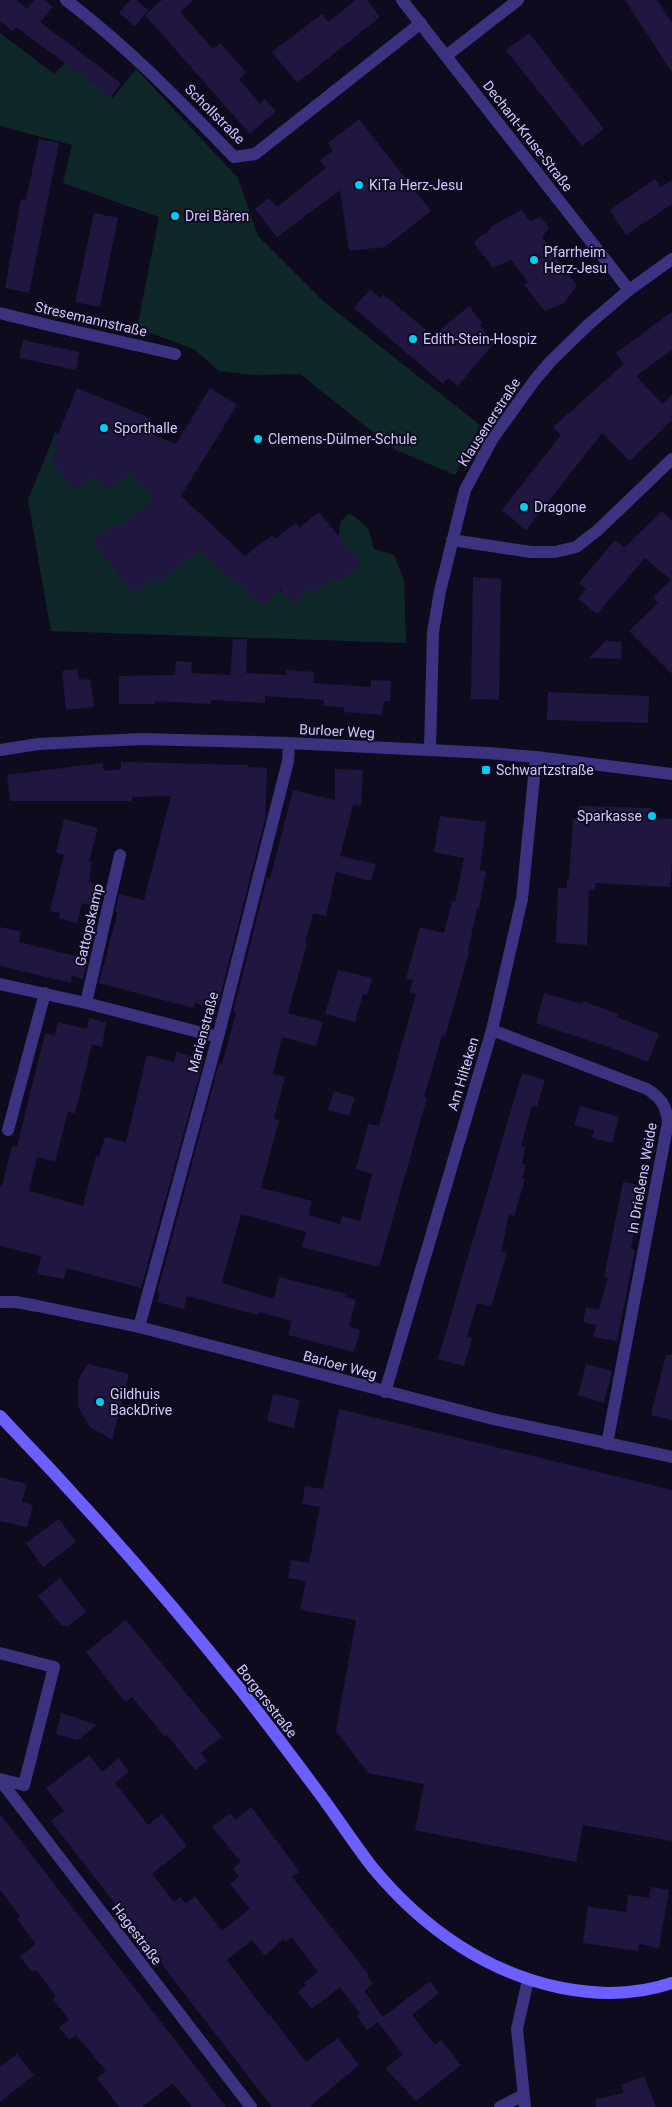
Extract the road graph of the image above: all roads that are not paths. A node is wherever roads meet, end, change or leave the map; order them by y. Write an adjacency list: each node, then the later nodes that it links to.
1 (66, 0): 4 (street, Schollstraße)
2 (402, 0): 4 (street, Dechant-Kruse-Straße)
3 (518, 0): 5 (street)
4 (421, 23): 5 (street, Dechant-Kruse-Straße)
5 (446, 56): 7 (street, Dechant-Kruse-Straße)
6 (672, 259): 7 (street, Klausenerstraße)
7 (629, 290): 11 (street, Klausenerstraße)
8 (0, 312): 9 (street, Stresemannstraße)
9 (175, 354)
10 (672, 459): 11 (street)
11 (452, 540): 14 (street, Klausenerstraße)
12 (289, 743): 13 (street, Burloer Weg); 14 (street, Burloer Weg); 22 (street, Marienstraße)
13 (0, 750)
14 (430, 750): 15 (street, Burloer Weg)
15 (536, 757): 16 (street, Burloer Weg); 21 (street, Am Hilteken)
16 (672, 774)
17 (120, 855): 20 (street, Gattopskamp)
18 (0, 984): 19 (street)
19 (45, 993): 20 (street); 23 (street)
20 (86, 1003): 22 (street)
21 (492, 1030): 26 (street, Am Hilteken); 28 (street, In Drießens Weide)
22 (218, 1036): 25 (street, Marienstraße)
23 (8, 1130)
24 (0, 1302): 25 (street, Barloer Weg)
25 (139, 1327): 26 (street, Barloer Weg)
26 (385, 1392): 28 (street, Barloer Weg)
27 (0, 1416): 32 (street, Borgersstraße)
28 (607, 1444): 29 (street, Barloer Weg)
29 (672, 1457)
30 (0, 1654): 31 (street)
31 (0, 1779): 35 (street, Hagestraße)
32 (528, 1980): 33 (street, Borgersstraße); 34 (street)
33 (672, 1983)
34 (524, 2101): 36 (street)
35 (251, 2107)
36 (500, 2107)

